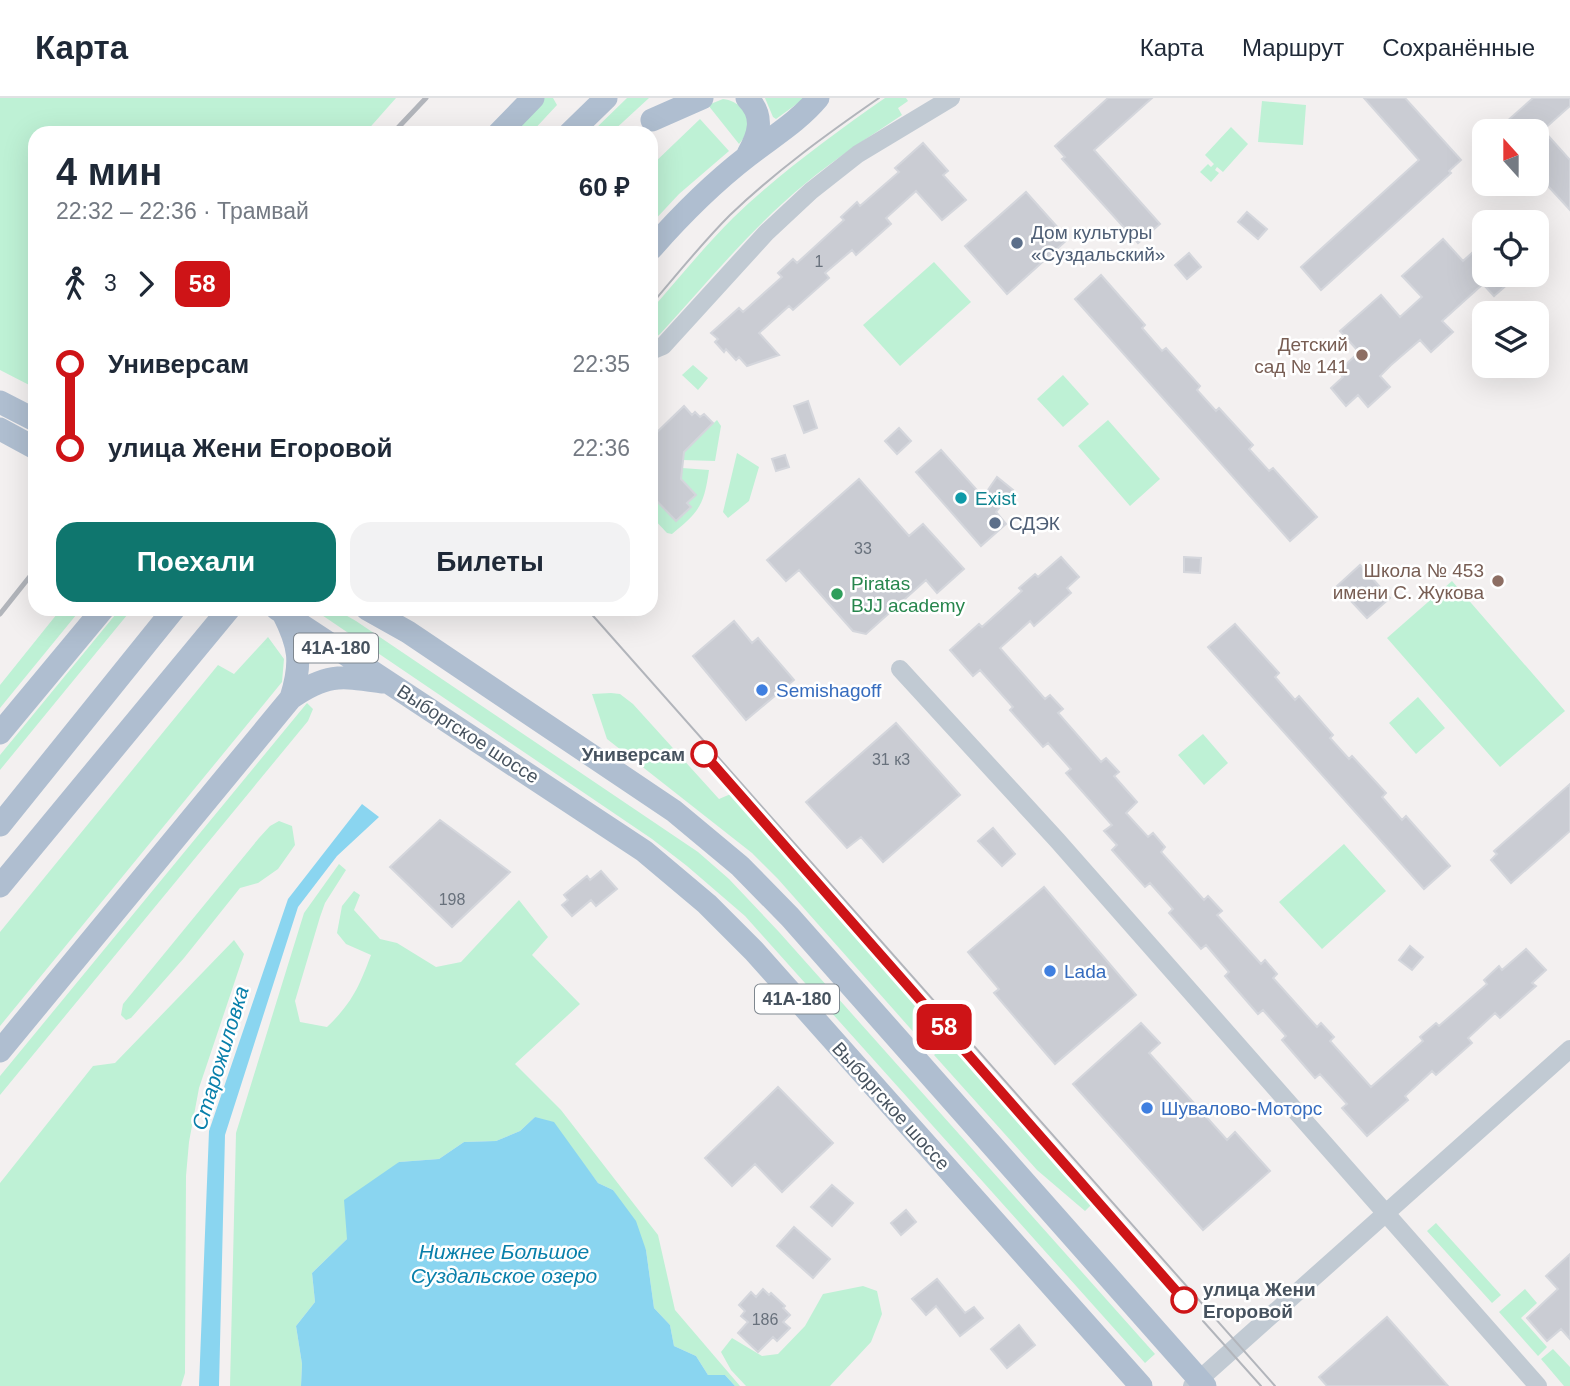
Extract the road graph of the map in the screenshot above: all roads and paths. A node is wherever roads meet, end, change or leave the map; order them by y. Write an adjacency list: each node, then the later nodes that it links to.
1 (533, 98): 8 (main road)
2 (606, 98): 9 (main road)
3 (678, 98): 10 (main road)
4 (702, 98): 10 (main road)
5 (747, 98): 11 (main road)
6 (818, 98): 11 (main road)
7 (951, 98): 13 (street)
8 (506, 126)
9 (577, 126)
10 (644, 126)
11 (746, 157): 12 (main road)
12 (658, 241)
13 (658, 348)
14 (0, 402): 15 (main road)
15 (28, 416)
16 (0, 429): 17 (main road)
17 (28, 444)
18 (97, 616): 29 (main road)
19 (168, 616): 30 (main road)
20 (223, 616): 31 (main road)
21 (283, 616): 28 (main road)
22 (288, 616): 27 (main road, Выборгское шоссе / 41А-180)
23 (379, 616): 25 (main road, 41А-180)
24 (401, 616): 25 (main road)
25 (408, 632): 35 (main road, 41А-180)
26 (900, 669): 34 (street)
27 (389, 683): 28 (main road); 36 (main road, Выборгское шоссе / 41А-180)
28 (291, 698): 33 (main road)
29 (0, 733)
30 (0, 825)
31 (0, 886)
32 (1570, 1048): 34 (street)
33 (0, 1051)
34 (1386, 1212): 35 (street); 37 (street)
35 (1199, 1384)
36 (1141, 1386)
37 (1538, 1386)

